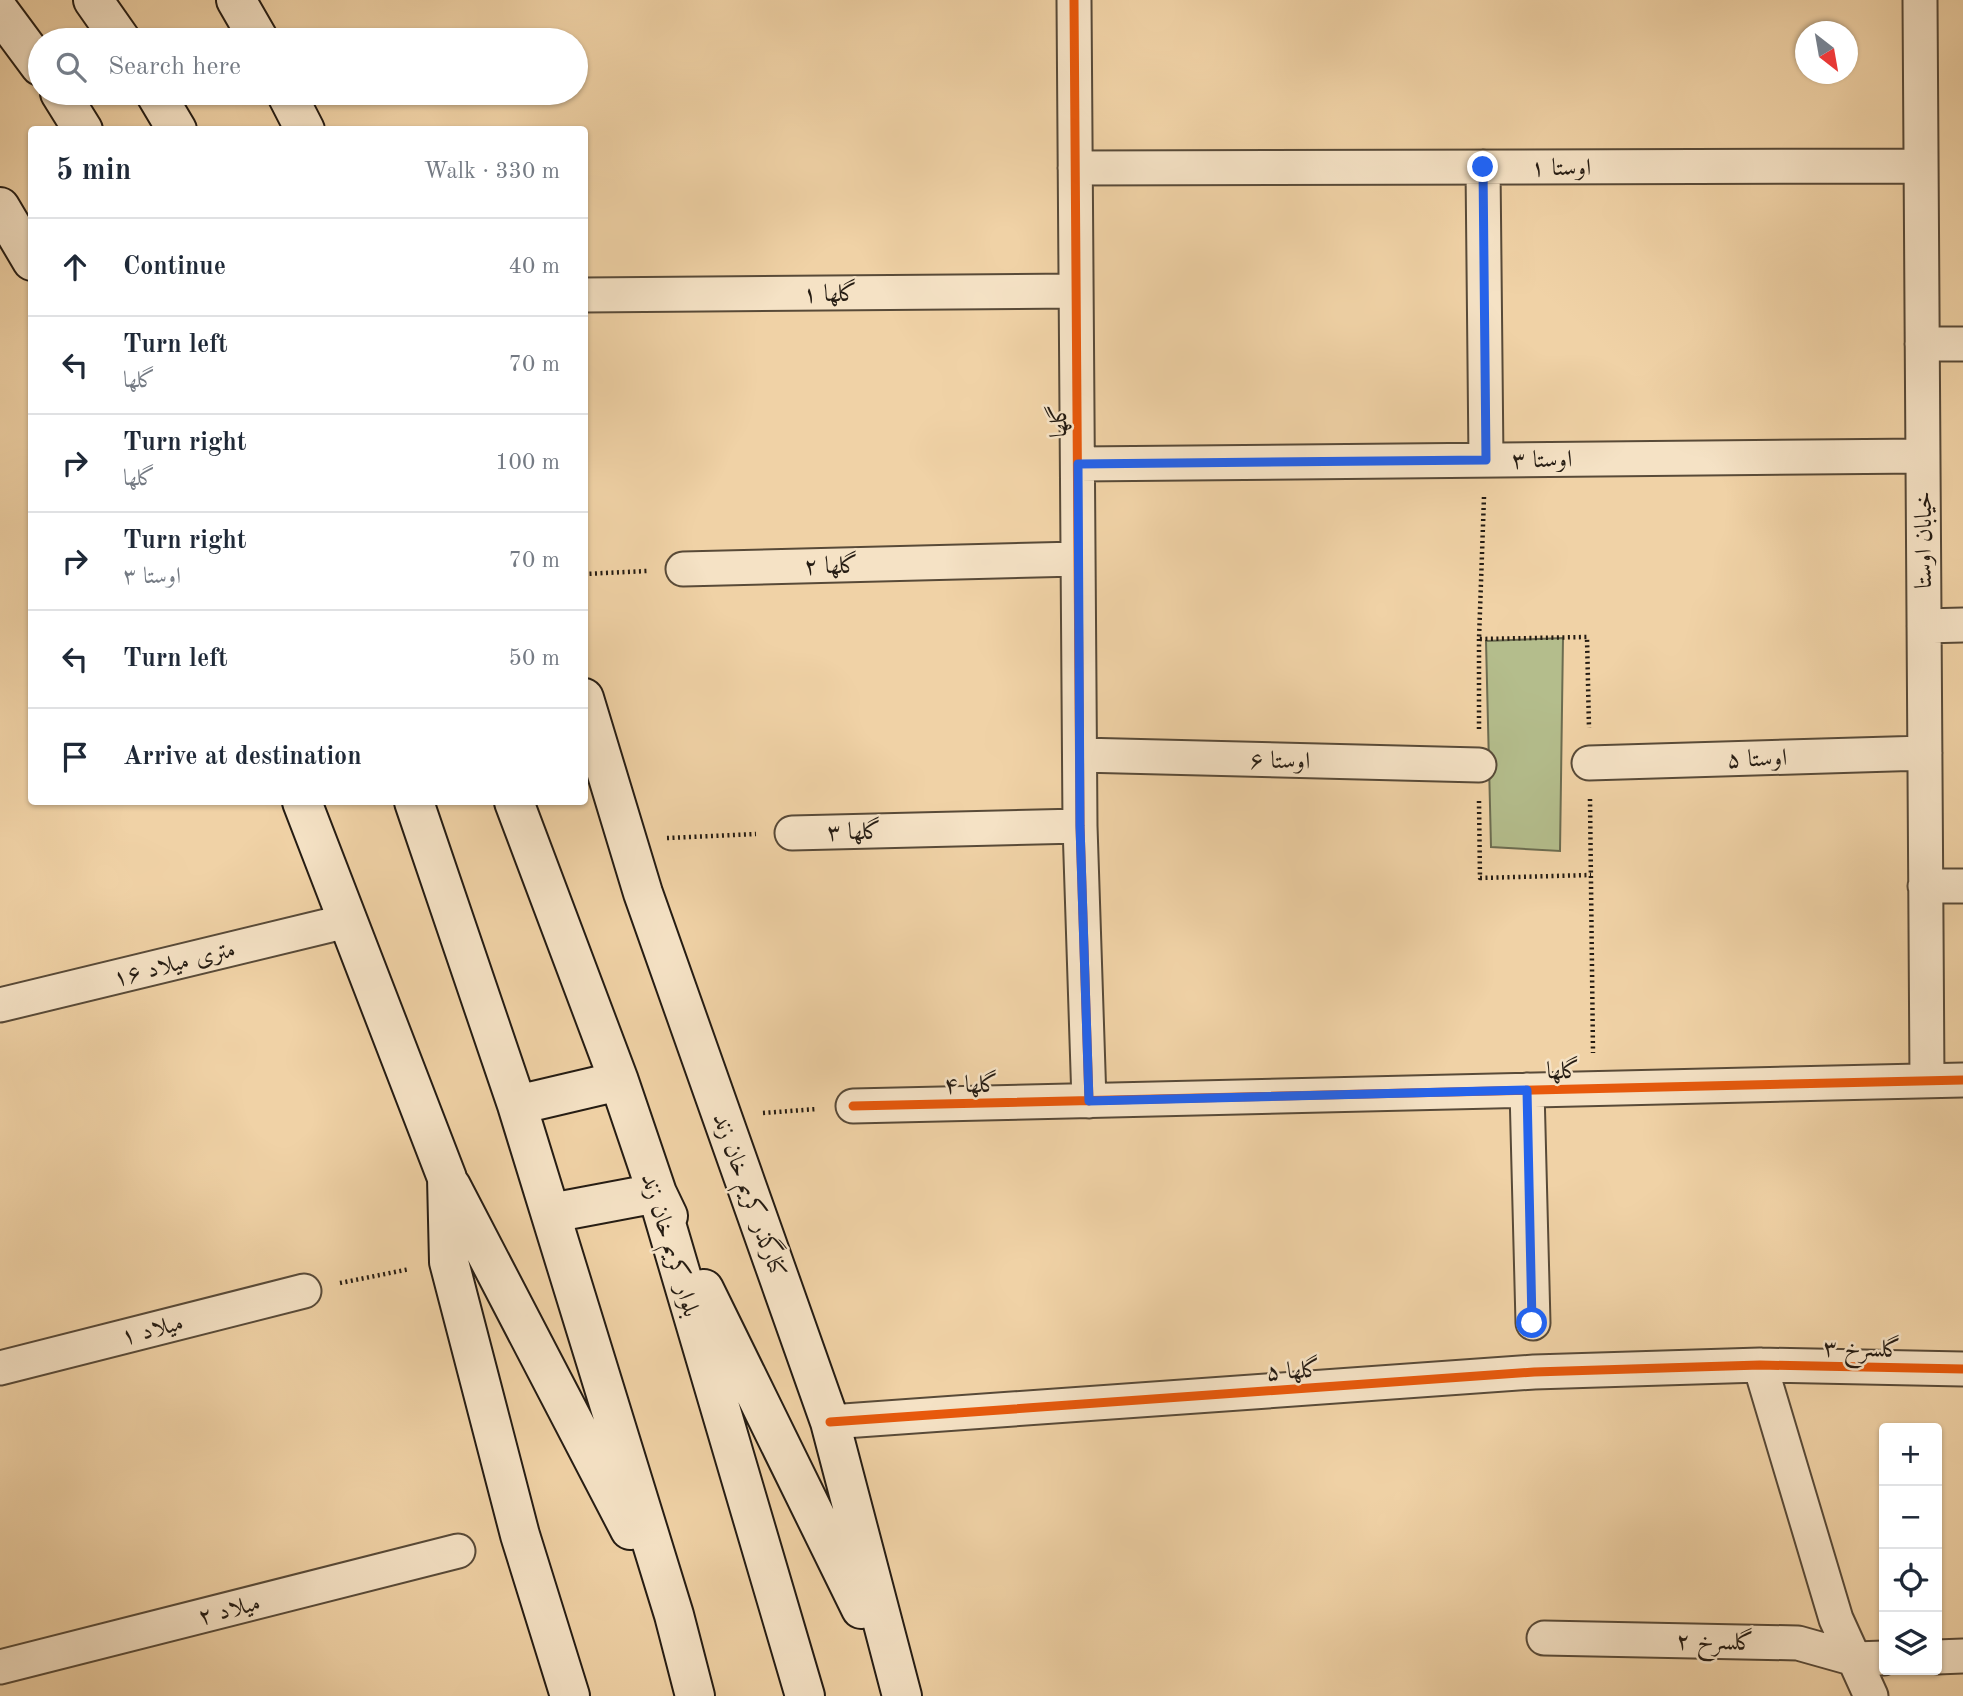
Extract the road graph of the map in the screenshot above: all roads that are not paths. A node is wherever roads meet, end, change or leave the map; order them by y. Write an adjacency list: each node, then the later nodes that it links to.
1 (93, 0): 6 (main road)
2 (236, 0): 7 (main road)
3 (1074, 0): 17 (street, گلها)
4 (1920, 0): 15 (street, خیابان اوستا)
5 (0, 12): 8 (main road)
6 (113, 28)
7 (251, 28)
8 (28, 50)
9 (67, 105): 12 (main road)
10 (162, 105): 13 (main road)
11 (292, 105): 14 (main road)
12 (81, 126)
13 (175, 126)
14 (302, 126)
15 (1921, 166): 16 (street, اوستا ۱); 22 (street, خیابان اوستا)
16 (1483, 167): 17 (street, اوستا ۱); 25 (street)
17 (1075, 168): 20 (street, گلها)
18 (0, 207): 19 (main road)
19 (28, 254)
20 (1076, 291): 21 (street, گلها ۱); 26 (street, گلها)
21 (588, 295)
22 (1922, 344): 23 (street); 24 (street, خیابان اوستا)
23 (1963, 344)
24 (1923, 456): 25 (street, اوستا ۳); 30 (street, خیابان اوستا)
25 (1486, 460): 26 (street, اوستا ۳)
26 (1078, 464): 27 (street, گلها)
27 (1078, 559): 28 (street, گلها ۲); 33 (street, گلها)
28 (682, 569)
29 (1963, 625): 30 (street)
30 (1924, 626): 32 (street, خیابان اوستا)
31 (588, 711): 60 (main road, کنارگذر کریم خان زند)
32 (1925, 753): 34 (street, اوستا ۵); 41 (street, خیابان اوستا)
33 (1080, 755): 35 (street, اوستا ۶); 39 (street, گلها)
34 (1589, 763)
35 (1479, 765)
36 (303, 805): 43 (main road)
37 (415, 805): 50 (main road)
38 (515, 805): 46 (main road, بلوار کریم خان زند)
39 (1080, 826): 40 (street, گلها ۳); 49 (street, گلها)
40 (792, 833)
41 (1926, 886): 42 (street); 47 (street, خیابان اوستا)
42 (1963, 886)
43 (347, 920): 44 (street, ۱۶ متری میلاد); 52 (main road)
44 (0, 1005)
45 (1963, 1080): 47 (street, گلها)
46 (619, 1081): 50 (main road); 53 (main road, بلوار کریم خان زند)
47 (1927, 1081): 48 (street, گلها)
48 (1527, 1090): 49 (street, گلها); 56 (street)
49 (1089, 1101): 51 (street, گلها ۴)
50 (517, 1104): 54 (main road)
51 (853, 1106)
52 (447, 1178): 62 (main road); 69 (main road)
53 (657, 1193): 54 (main road); 68 (main road); 71 (main road, بلوار کریم خان زند)
54 (551, 1213): 62 (main road)
55 (304, 1291): 58 (street, میلاد ۱)
56 (1532, 1323)
57 (1760, 1365): 59 (street, گلسرخ ۳); 60 (street, گلها ۵); 66 (street)
58 (0, 1368)
59 (1963, 1369)
60 (830, 1422): 68 (main road, کنارگذر کریم خان زند)
61 (458, 1551): 67 (street, میلاد ۲)
62 (674, 1615): 70 (main road)
63 (1544, 1638): 66 (street, گلسرخ ۲)
64 (1963, 1656): 65 (street)
65 (1942, 1657)
66 (1870, 1658): 72 (street)
67 (0, 1667)
68 (900, 1690)
69 (570, 1696)
70 (695, 1696)
71 (805, 1696)
72 (1871, 1696)

